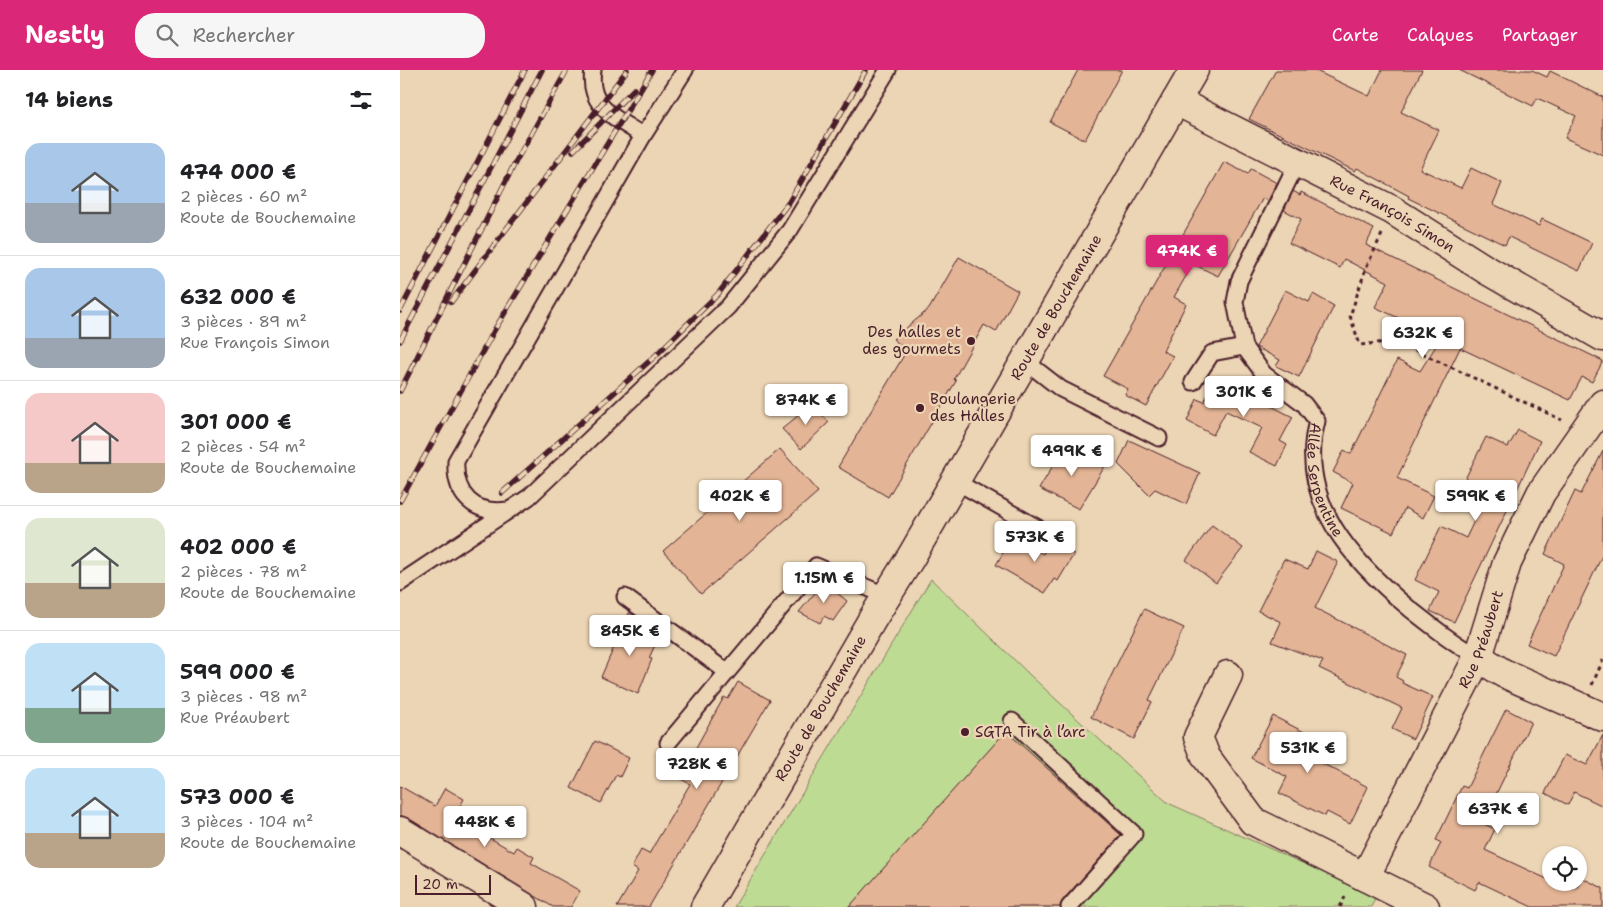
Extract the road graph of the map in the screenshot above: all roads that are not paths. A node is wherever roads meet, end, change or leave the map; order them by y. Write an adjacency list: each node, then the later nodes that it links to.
1 (593, 70): 6 (lane)
2 (685, 70): 6 (lane)
3 (888, 70): 15 (lane)
4 (1194, 70): 5 (street, Route de Bouchemaine)
5 (1176, 101): 7 (street, Rue François Simon); 10 (street, Route de Bouchemaine)
6 (643, 136): 15 (lane)
7 (1297, 162): 8 (street, Rue François Simon); 9 (lane, Allée Serpentine)
8 (1603, 337)
9 (1244, 346): 11 (lane); 20 (lane, Allée Serpentine)
10 (1026, 361): 13 (lane); 14 (street, Route de Bouchemaine)
11 (1193, 382)
12 (1603, 404): 20 (street, Rue Préaubert)
13 (1159, 438)
14 (955, 481): 16 (lane); 18 (street, Route de Bouchemaine)
15 (508, 510): 17 (lane)
16 (1038, 528)
17 (400, 583)
18 (887, 596): 21 (lane); 29 (street, Route de Bouchemaine)
19 (625, 597): 21 (lane)
20 (1478, 657): 23 (street); 27 (street, Rue Préaubert)
21 (728, 672): 25 (lane)
22 (1228, 675): 27 (street)
23 (1603, 717)
24 (1012, 721): 30 (lane)
25 (668, 743)
26 (400, 831): 28 (street)
27 (1365, 877): 31 (street)
28 (524, 907)
29 (705, 907)
30 (1069, 907)
31 (1424, 907)

